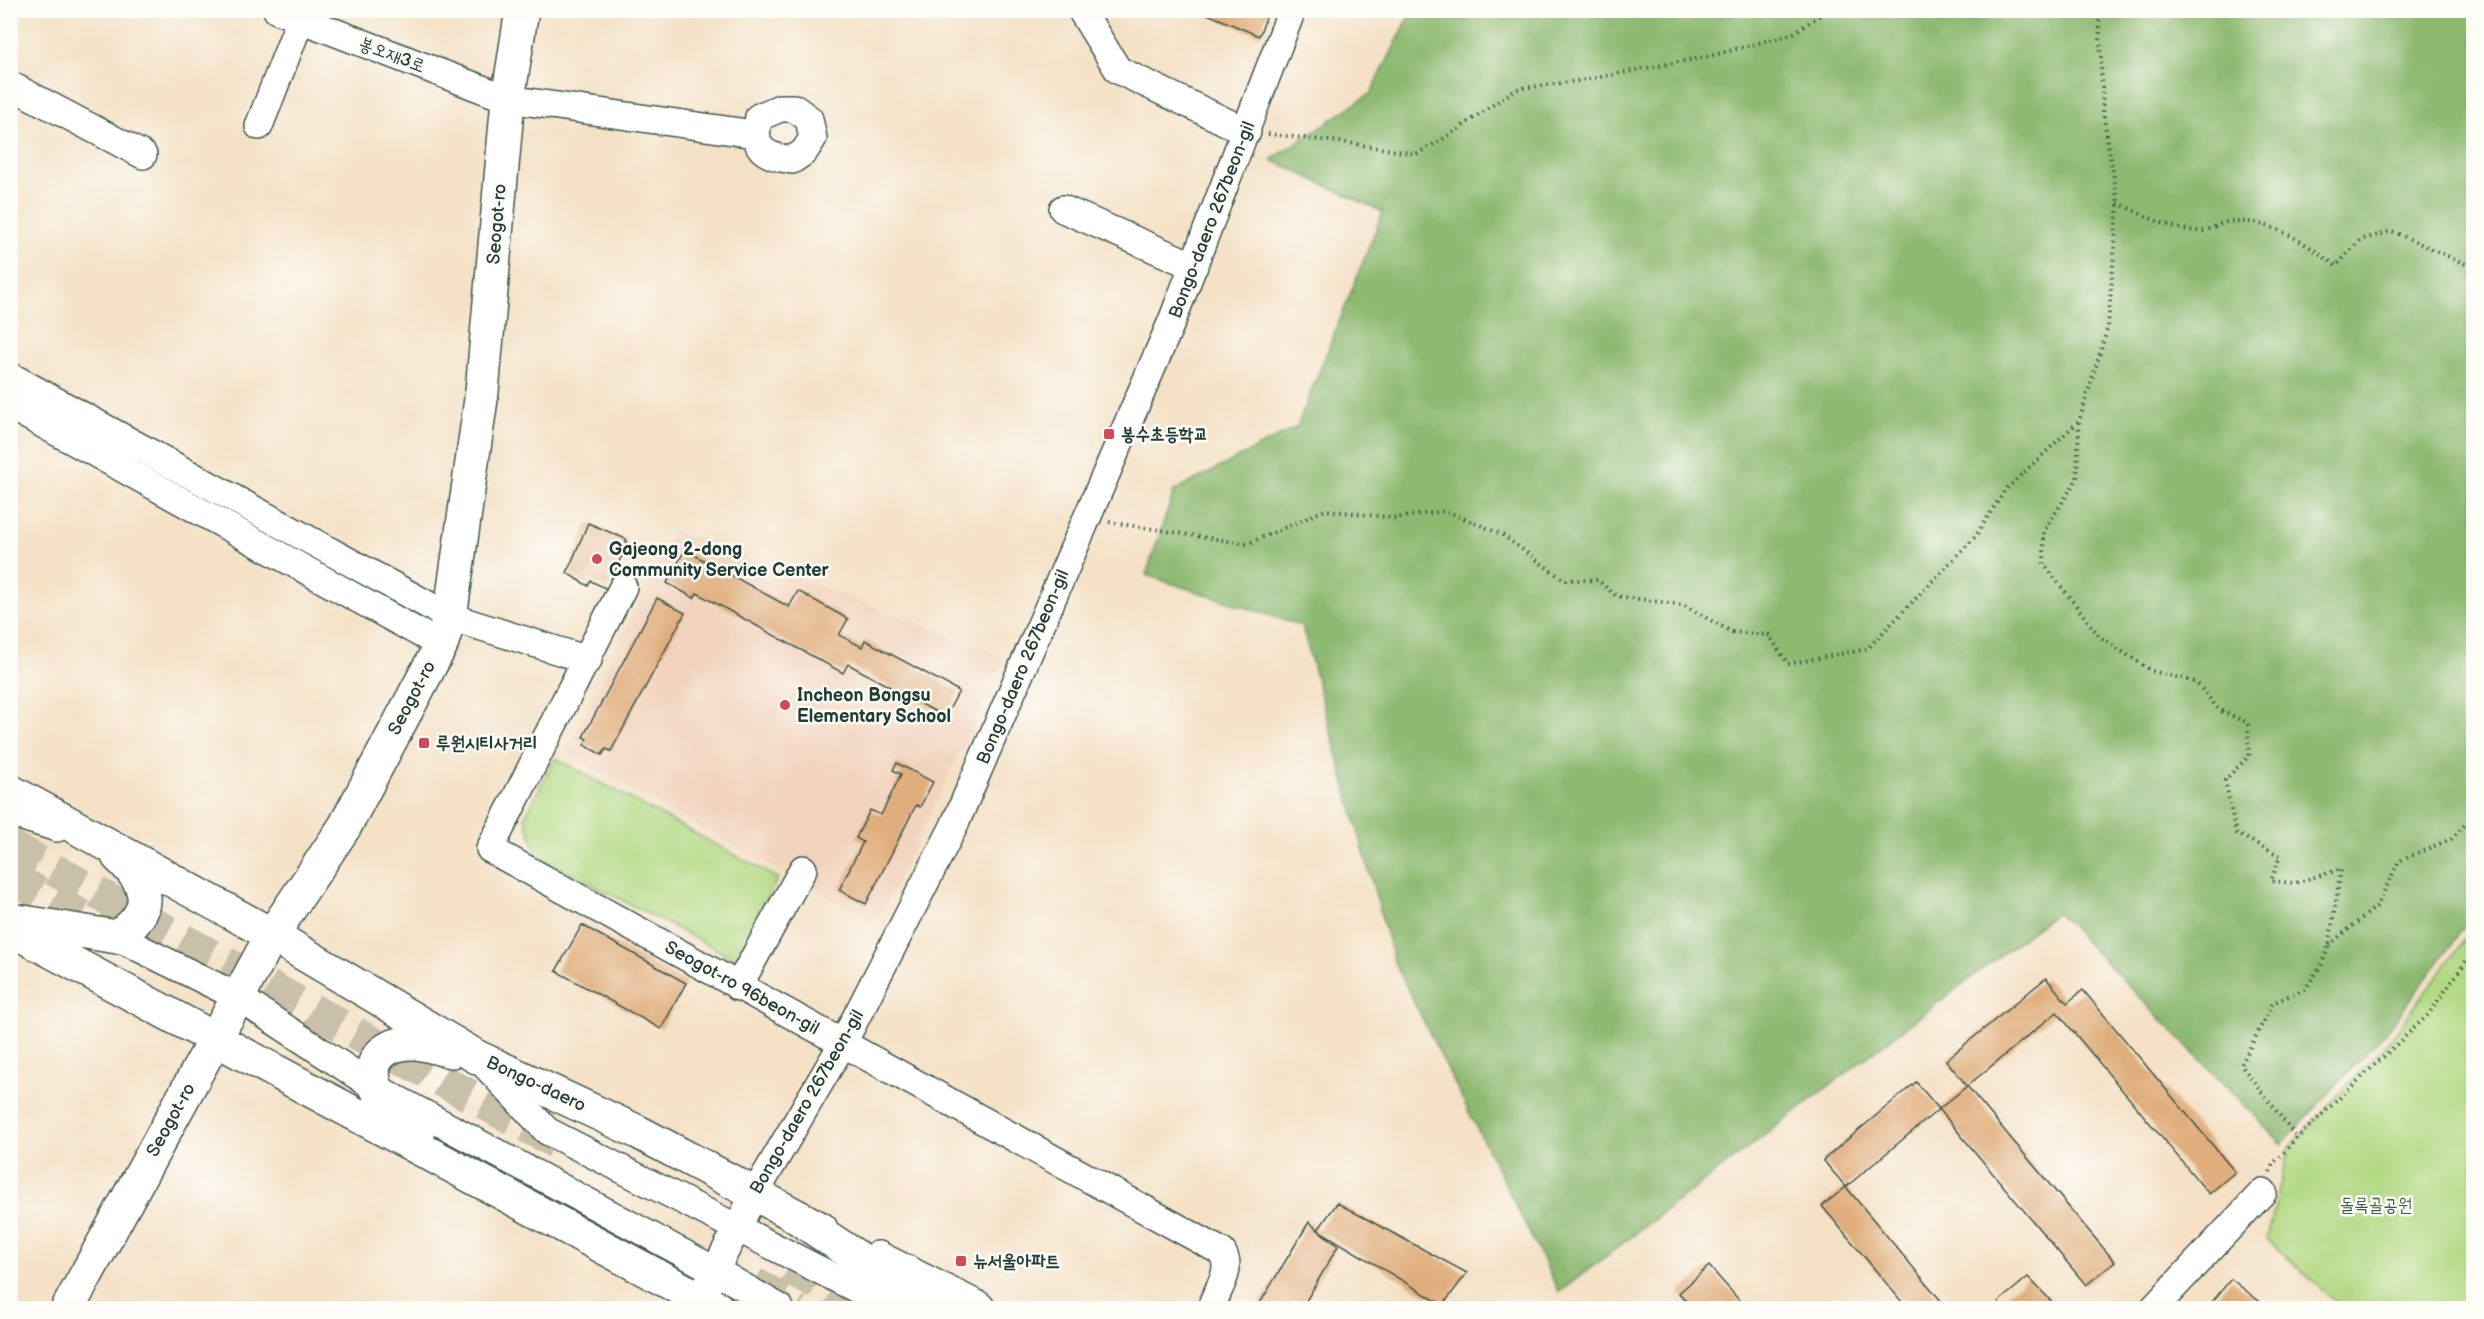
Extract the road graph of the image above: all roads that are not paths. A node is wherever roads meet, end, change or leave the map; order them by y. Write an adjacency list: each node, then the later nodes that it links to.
1 (522, 10): 6 (main road, Seogot-ro)
2 (1080, 10): 8 (street)
3 (1292, 10): 8 (street, Bongo-daero 267beon-gil)
4 (294, 14): 6 (street, 봉오재3로); 7 (street)
5 (10, 85): 10 (street)
6 (508, 99): 9 (street, 봉오재3로); 16 (main road, Seogot-ro)
7 (259, 126)
8 (1246, 132): 12 (street, Bongo-daero 267beon-gil)
9 (754, 134)
10 (143, 155)
11 (1063, 209): 12 (street)
12 (1194, 266): 29 (street, Bongo-daero 267beon-gil)
13 (10, 376): 16 (street)
14 (10, 406): 16 (street)
15 (623, 587): 17 (street, Seogot-ro 96beon-gil)
16 (446, 631): 17 (street); 24 (main road, Seogot-ro)
17 (588, 660): 26 (street, Seogot-ro 96beon-gil)
18 (10, 791): 20 (main road, Bongo-daero)
19 (10, 813): 20 (street, Bongo-daero)
20 (104, 842): 24 (main road, Bongo-daero); 25 (main road)
21 (803, 869): 26 (street)
22 (10, 920): 25 (main road)
23 (10, 929): 28 (main road)
24 (272, 935): 27 (main road, Seogot-ro); 30 (main road, Bongo-daero)
25 (117, 937): 27 (street)
26 (738, 987): 29 (street, Seogot-ro 96beon-gil)
27 (238, 997): 28 (main road, Seogot-ro); 31 (street)
28 (214, 1040): 32 (main road); 38 (main road, Seogot-ro)
29 (843, 1043): 34 (street, Bongo-daero 267beon-gil); 43 (street, Seogot-ro 96beon-gil)
30 (477, 1057): 31 (main road); 34 (main road, Bongo-daero); 36 (street)
31 (376, 1089): 32 (main road); 37 (street)
32 (443, 1160): 37 (main road)
33 (2263, 1192): 44 (street)
34 (754, 1195): 35 (main road, Bongo-daero); 36 (street, Bongo-daero 267beon-gil)
35 (795, 1216): 41 (main road); 42 (main road, Bongo-daero)
36 (738, 1227): 37 (street, Bongo-daero 267beon-gil); 40 (street)
37 (707, 1297): 39 (street)
38 (68, 1308)
39 (780, 1308)
40 (894, 1308)
41 (939, 1308)
42 (978, 1308)
43 (1211, 1308)
44 (2154, 1308)

